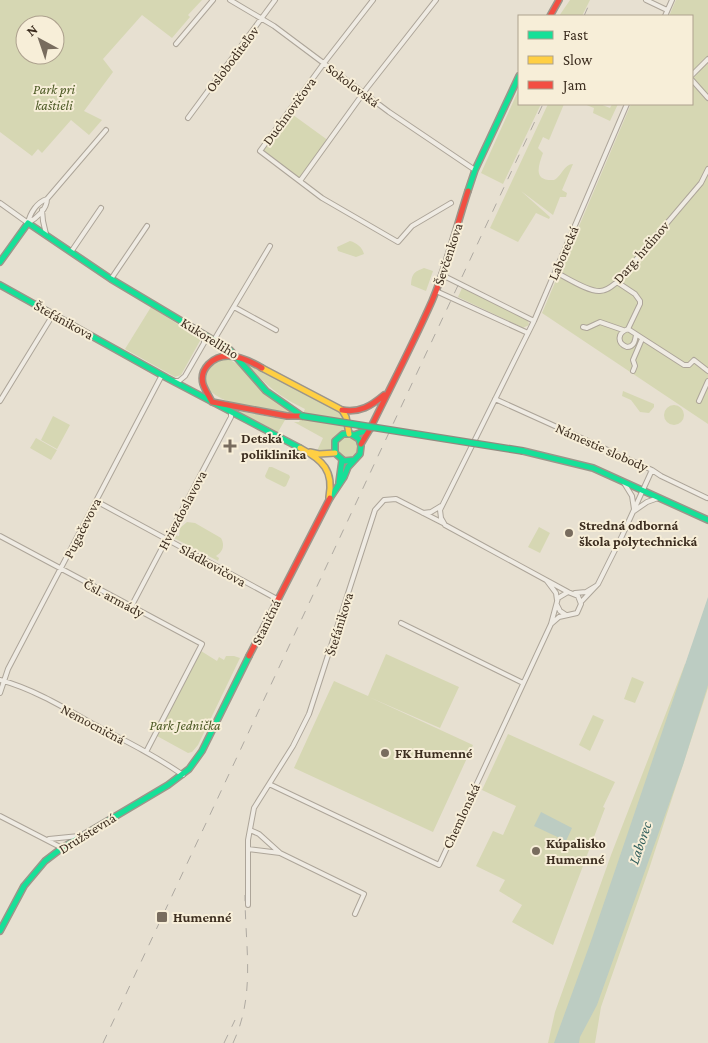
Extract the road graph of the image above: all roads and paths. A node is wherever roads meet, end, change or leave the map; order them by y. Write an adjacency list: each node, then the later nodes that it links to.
1 (213, 0): 14 (street)
2 (230, 0): 13 (street, Sokolovská)
3 (275, 0): 13 (street, Osloboditeľov)
4 (373, 0): 16 (street, Duchnovičova)
5 (436, 0): 20 (street)
6 (559, 0): 11 (main road)
7 (563, 0): 11 (main road)
8 (646, 0): 10 (street)
9 (672, 0): 10 (street)
10 (667, 10): 12 (street)
11 (551, 15)
12 (665, 15)
13 (262, 19): 16 (street, Sokolovská); 23 (street, Osloboditeľov)
14 (176, 44)
15 (708, 59): 17 (street)
16 (324, 63): 20 (street, Sokolovská); 27 (street, Duchnovičova)
17 (693, 74)
18 (518, 78): 26 (main road, Ševčenkova)
19 (693, 81): 21 (street)
20 (363, 93): 26 (street, Sokolovská); 27 (street)
21 (708, 98)
22 (627, 105): 39 (street, Laborecká)
23 (188, 118)
24 (106, 130): 28 (street)
25 (708, 169): 42 (street, Darg. hrdinov)
26 (475, 170): 40 (main road, Ševčenkova)
27 (300, 181): 29 (street, Ševčenkova)
28 (47, 199): 32 (street); 33 (street)
29 (451, 202)
30 (0, 203): 33 (street)
31 (101, 208): 37 (street)
32 (42, 210): 33 (street); 35 (street)
33 (28, 223): 35 (main road, Kukorelliho); 38 (main road)
34 (147, 226): 41 (street)
35 (46, 234): 37 (main road, Kukorelliho)
36 (270, 246): 45 (street)
37 (71, 253): 41 (main road, Kukorelliho)
38 (1, 260)
39 (555, 272): 42 (street, Darg. hrdinov); 47 (street, Laborecká)
40 (442, 275): 44 (main road, Ševčenkova); 47 (street)
41 (111, 279): 52 (main road, Kukorelliho)
42 (617, 282): 50 (street)
43 (2, 287): 46 (main road, Štefánikova)
44 (436, 291): 51 (street); 62 (main road, Ševčenkova)
45 (234, 307): 49 (street); 55 (street)
46 (50, 313): 59 (main road, Štefánikova); 66 (street)
47 (534, 321): 51 (street, Laborecká)
48 (583, 327): 50 (street)
49 (276, 330)
50 (626, 330): 53 (street); 53 (street)
51 (528, 333): 65 (street, Laborecká)
52 (204, 334): 55 (main road, Kukorelliho); 60 (street)
53 (636, 335): 54 (street)
54 (642, 339): 57 (street); 58 (street)
55 (214, 340): 56 (main road, Kukorelliho)
56 (236, 357): 68 (main road); 69 (main road, Kukorelliho); 71 (main road)
57 (633, 371)
58 (708, 371)
59 (162, 375): 60 (main road, Štefánikova); 85 (street, Pugačevova)
60 (174, 381): 68 (main road, Štefánikova)
61 (708, 381): 63 (street)
62 (387, 393): 69 (main road); 72 (main road, Ševčenkova)
63 (702, 395): 64 (street); 67 (street)
64 (708, 398)
65 (494, 399): 79 (street, Námestie slobody); 87 (street)
66 (0, 401)
67 (699, 401)
68 (212, 402): 70 (main road, Štefánikova); 71 (main road)
69 (342, 410): 73 (main road)
70 (231, 412): 75 (main road, Štefánikova); 93 (street, Hviezdoslavova)
71 (302, 416): 80 (main road, bridge)
72 (370, 429): 73 (main road); 74 (main road, Ševčenkova)
73 (352, 434): 74 (main road); 76 (main road)
74 (361, 444): 78 (main road)
75 (308, 452): 76 (main road); 86 (main road)
76 (335, 453): 77 (main road)
77 (342, 460): 78 (main road); 81 (main road)
78 (354, 460): 81 (main road, Staničná)
79 (652, 470): 82 (street); 84 (street, Námestie slobody)
80 (623, 481): 82 (main road); 88 (street)
81 (338, 487): 86 (main road, Staničná)
82 (643, 490): 83 (main road); 88 (street)
83 (659, 498): 88 (street); 90 (main road)
84 (708, 498)
85 (96, 501): 93 (street, Sládkovičova); 94 (street, Pugačevova)
86 (328, 501): 99 (main road, Staničná)
87 (441, 506): 89 (street); 91 (street)
88 (634, 511): 96 (street)
89 (423, 513): 91 (street, Štefánikova); 112 (street, Štefánikova)
90 (708, 520)
91 (443, 523): 95 (street, Štefánikova)
92 (0, 536): 94 (street, Čsl. armády)
93 (167, 539): 99 (street, Sládkovičova); 102 (street, Hviezdoslavova)
94 (61, 569): 102 (street, Čsl. armády); 106 (street, Pugačevova)
95 (545, 579): 97 (street, Štefánikova); 101 (street)
96 (598, 584): 98 (street); 100 (street)
97 (568, 592): 98 (street); 101 (street)
98 (575, 593): 100 (street)
99 (277, 599): 110 (main road, Staničná)
100 (581, 602): 103 (street)
101 (557, 603): 103 (street); 105 (street, Chemlonská)
102 (131, 607): 109 (street, Čsl. armády)
103 (566, 615): 105 (street)
104 (401, 623): 107 (street)
105 (551, 624): 107 (street, Chemlonská)
106 (2, 681): 108 (street, Pugačevova); 109 (street, Nemocničná)
107 (523, 683): 112 (street, Chemlonská)
108 (0, 693)
109 (146, 752): 111 (street, Nemocničná)
110 (196, 759): 111 (main road, Družstevná)
111 (183, 775): 115 (main road, Družstevná)
112 (269, 784): 114 (street)
113 (0, 816): 116 (street)
114 (250, 830): 118 (street); 119 (street)
115 (81, 836): 116 (street); 117 (main road, Družstevná)
116 (43, 839): 117 (street)
117 (62, 848): 122 (main road, Družstevná)
118 (248, 849): 119 (street); 120 (street)
119 (280, 853): 121 (street)
120 (248, 905)
121 (355, 914)
122 (0, 931)

